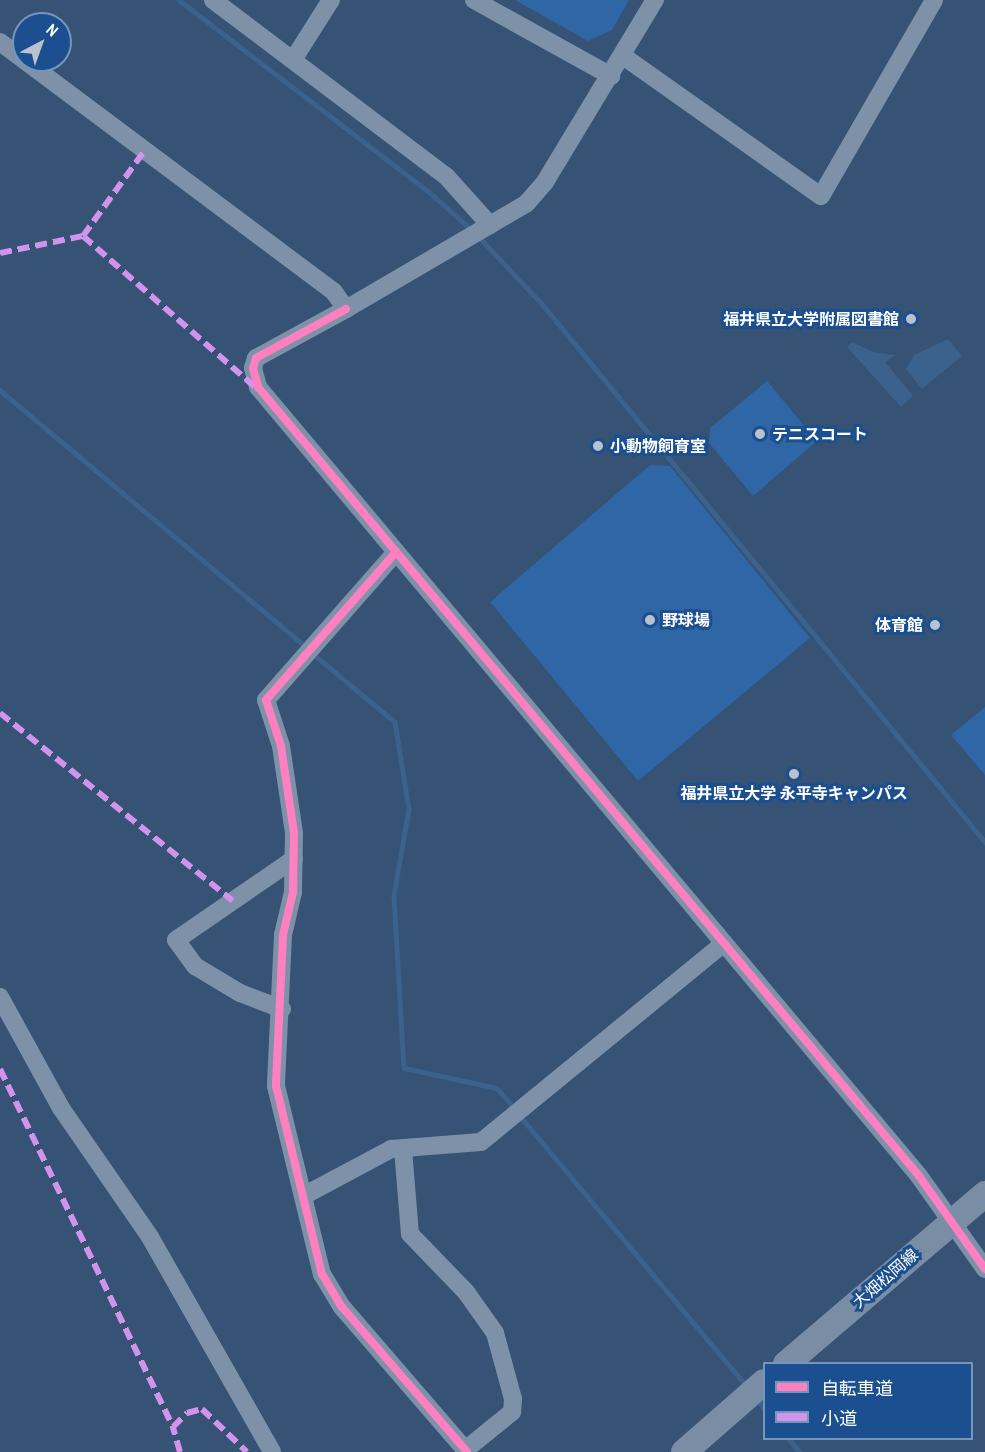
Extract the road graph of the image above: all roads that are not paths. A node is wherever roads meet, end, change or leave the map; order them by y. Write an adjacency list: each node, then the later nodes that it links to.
1 (213, 0): 8 (street)
2 (331, 0): 8 (street)
3 (474, 0): 9 (street)
4 (655, 0): 7 (street)
5 (934, 0): 7 (street)
6 (0, 42): 11 (street)
7 (623, 56): 9 (street)
8 (293, 60): 10 (street)
9 (611, 76): 10 (street)
10 (490, 225): 11 (street)
11 (345, 309): 12 (street)
12 (396, 552): 13 (street); 14 (street)
13 (294, 859): 16 (street); 16 (street)
14 (724, 943): 17 (street); 20 (street)
15 (0, 997): 25 (street)
16 (282, 1009): 19 (street)
17 (403, 1149): 19 (street); 24 (street)
18 (985, 1194): 20 (main road, 大畑松岡線)
19 (305, 1195): 24 (street)
20 (953, 1220): 21 (street); 22 (main road, 大畑松岡線)
21 (985, 1269)
22 (788, 1362)
23 (763, 1384): 26 (main road)
24 (466, 1451)
25 (272, 1452)
26 (684, 1452)

